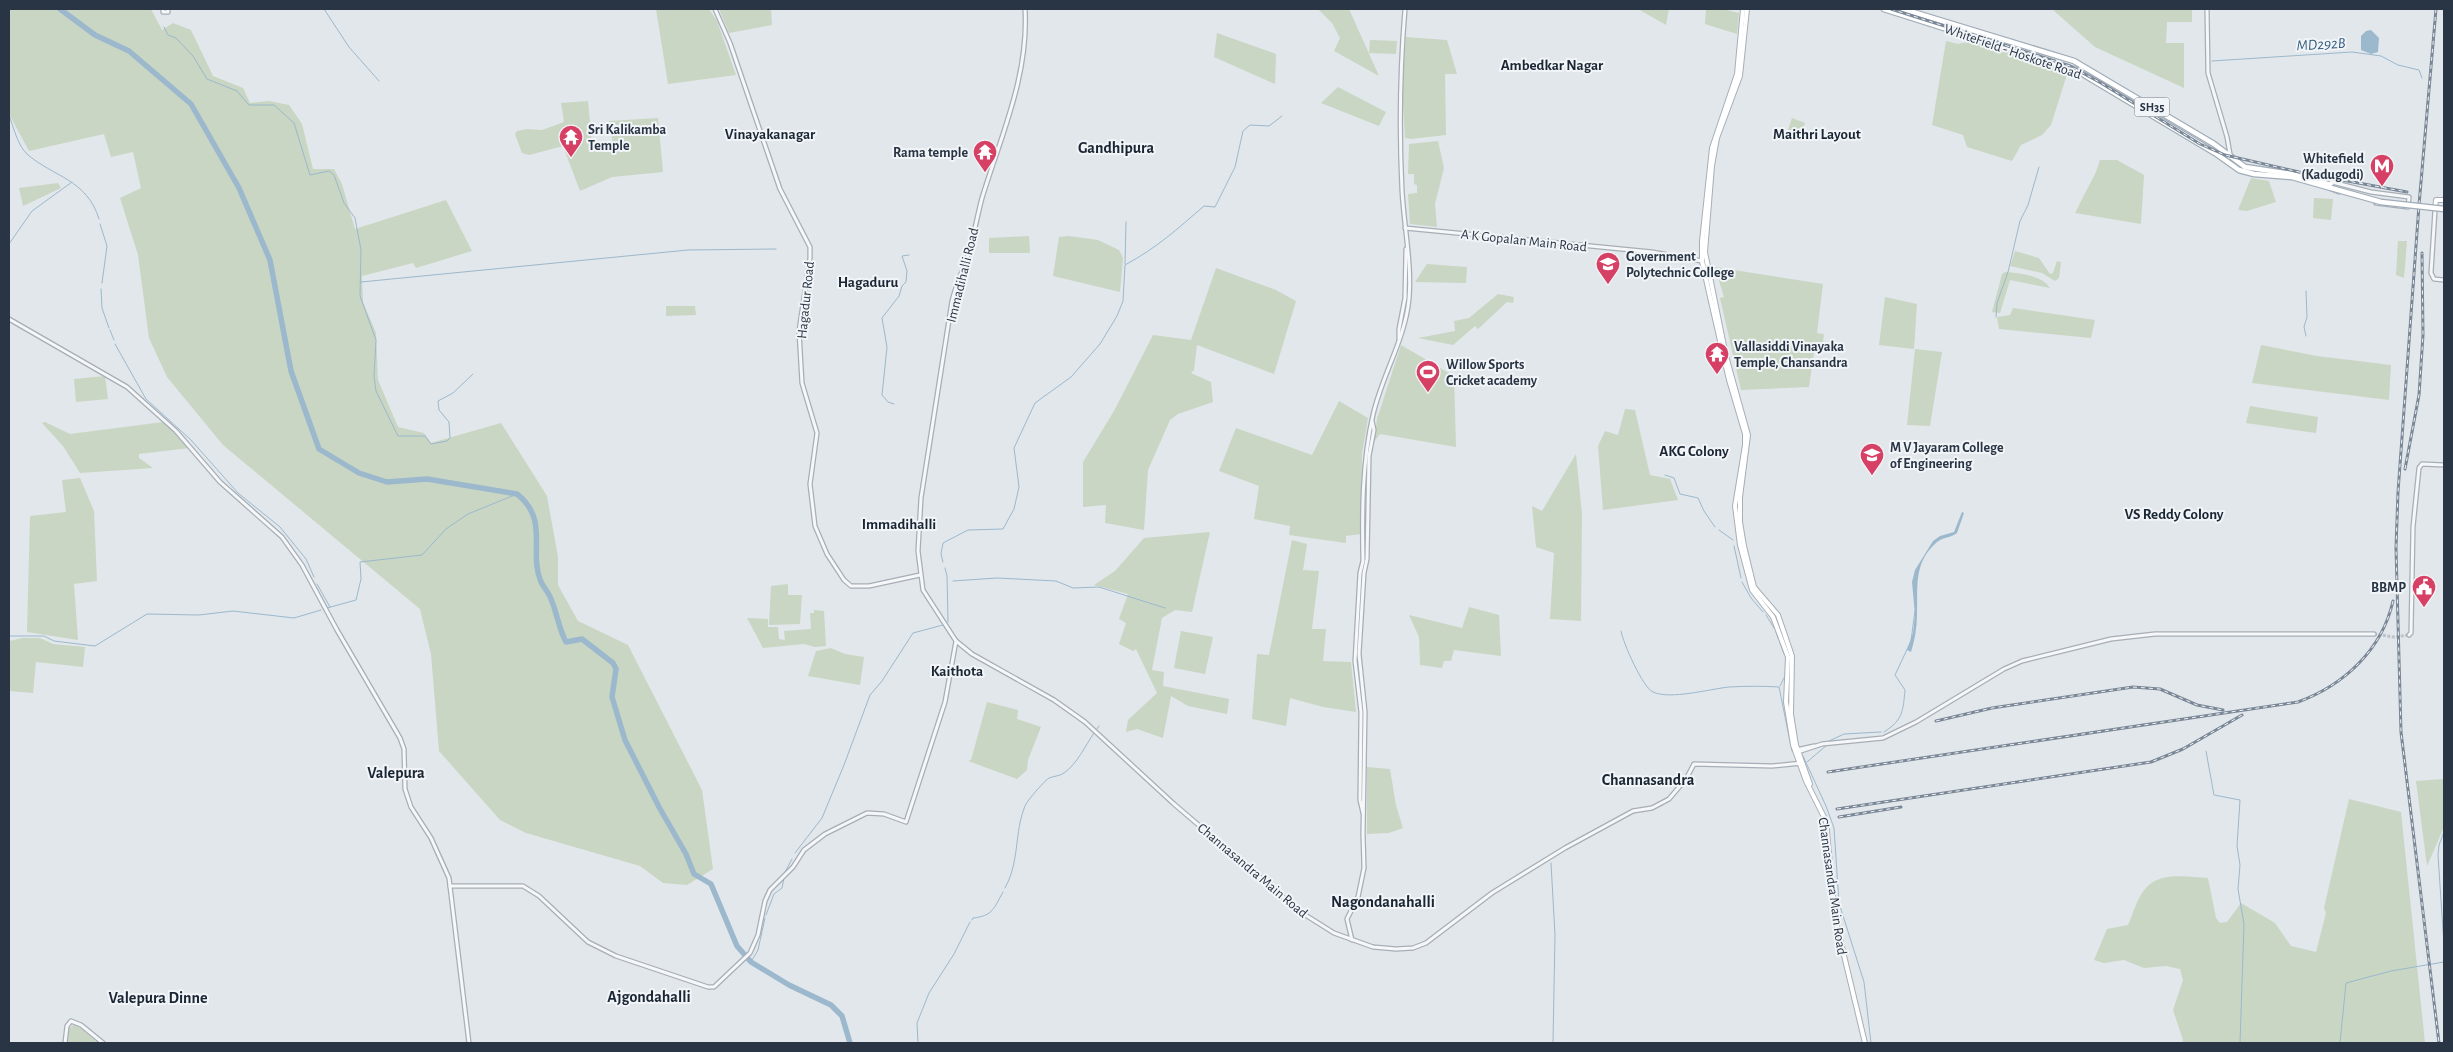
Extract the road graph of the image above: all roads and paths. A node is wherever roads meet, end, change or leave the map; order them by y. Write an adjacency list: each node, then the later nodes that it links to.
1 (715, 9): 27 (street, Hagadur Road)
2 (1026, 9): 27 (street, Immadihalli Road)
3 (1405, 9): 22 (street)
4 (1743, 9): 13 (main road, Channasandra Main Road)
5 (1747, 9): 13 (main road, Channasandra Main Road)
6 (1884, 9): 12 (main road, WhiteField - Hoskote Road / SH35)
7 (1903, 9): 11 (main road, WhiteField - Hoskote Road / SH35)
8 (2207, 9): 16 (street)
9 (163, 10): 10 (street)
10 (168, 10)
11 (2080, 63): 12 (main road); 14 (main road, WhiteField - Hoskote Road / SH35)
12 (2076, 70): 15 (main road, WhiteField - Hoskote Road / SH35)
13 (1738, 75): 23 (main road, Channasandra Main Road)
14 (2150, 106): 15 (main road); 16 (main road, WhiteField - Hoskote Road / SH35)
15 (2146, 112): 17 (main road, WhiteField - Hoskote Road / SH35)
16 (2230, 156): 17 (street); 18 (main road, WhiteField - Hoskote Road / SH35)
17 (2226, 160): 18 (main road, WhiteField - Hoskote Road / SH35)
18 (2329, 186): 18 (street); 20 (main road, SH35, bridge)
19 (2444, 200): 21 (main road)
20 (2444, 208): 21 (main road)
21 (2435, 210): 24 (street)
22 (1405, 228): 23 (street, A K Gopalan Main Road); 34 (street)
23 (1704, 261): 31 (main road, Channasandra Main Road)
24 (2444, 280)
25 (9, 319): 33 (street)
26 (2444, 465): 29 (street)
27 (920, 575): 30 (street, Channasandra Main Road)
28 (2374, 634): 31 (street)
29 (2409, 635)
30 (956, 641): 33 (street); 34 (street, Channasandra Main Road)
31 (1796, 751): 32 (main road, Channasandra Main Road)
32 (1801, 763): 34 (street, Channasandra Main Road); 38 (main road, Channasandra Main Road)
33 (450, 886): 37 (street)
34 (1352, 940)
35 (64, 1043): 36 (street)
36 (103, 1043)
37 (469, 1043)
38 (1864, 1043)

